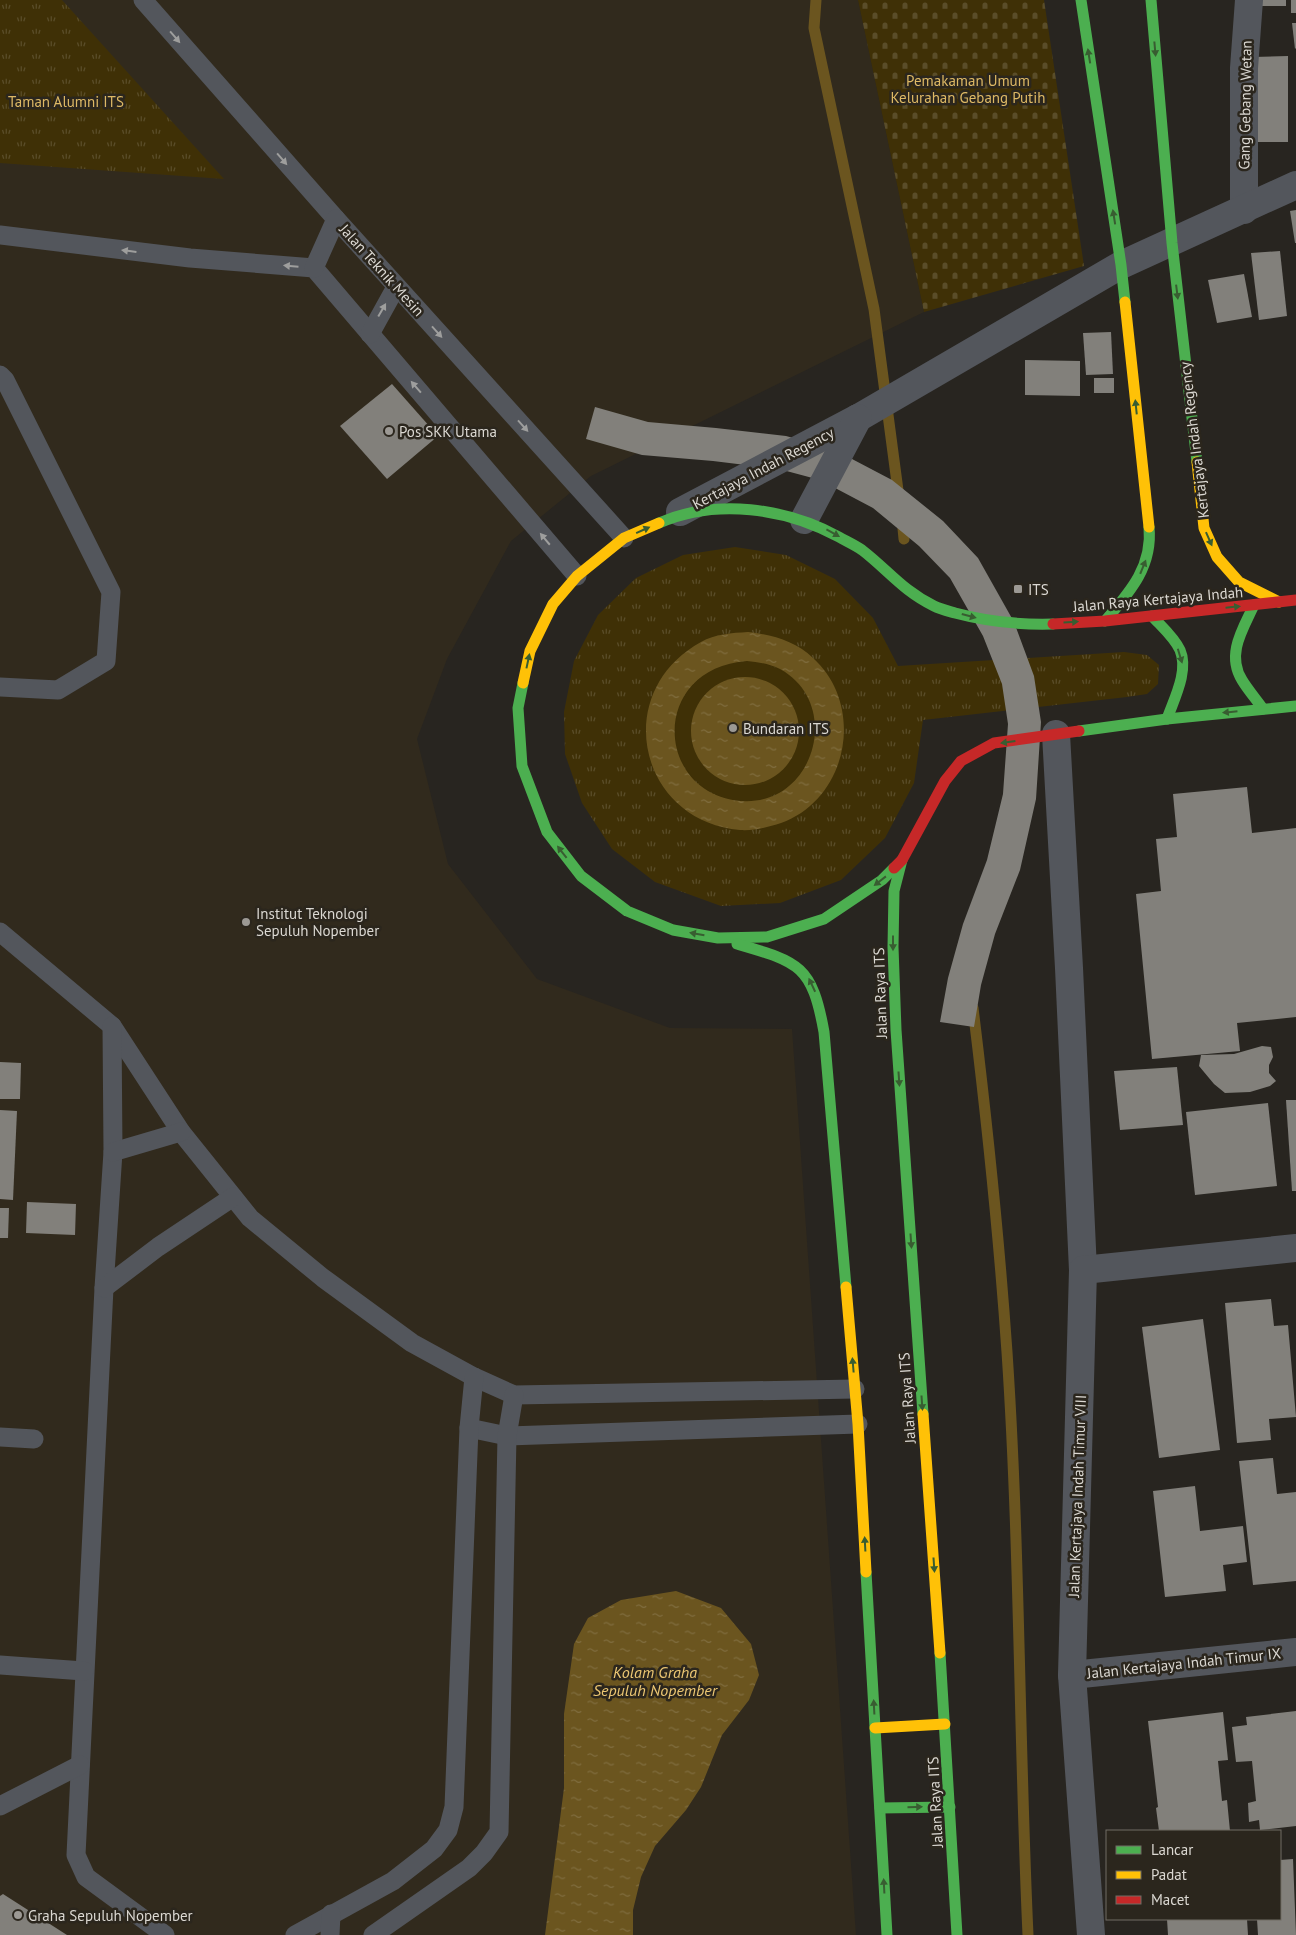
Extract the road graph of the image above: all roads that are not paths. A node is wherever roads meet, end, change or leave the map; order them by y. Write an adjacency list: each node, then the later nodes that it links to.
1 (142, 0): 7 (lane, Jalan Teknik Mesin, one-way to 7)
2 (1081, 0): 10 (main road, one-way to 2)
3 (1151, 0): 9 (main road, Kertajaya Indah Regency, one-way to 9)
4 (1249, 0): 6 (street, Gang Gebang Wetan)
5 (1296, 185): 6 (street)
6 (1244, 210): 9 (street)
7 (336, 219): 11 (lane); 12 (lane, Jalan Teknik Mesin)
8 (0, 235): 11 (lane, one-way to 8)
9 (1172, 243): 10 (street, Kertajaya Indah Regency); 21 (main road, Kertajaya Indah Regency, one-way to 21)
10 (1122, 265): 15 (street, Kertajaya Indah Regency); 24 (main road, one-way to 10)
11 (314, 268): 13 (lane)
12 (396, 287): 13 (lane, one-way to 12); 18 (lane, Jalan Teknik Mesin, one-way to 18)
13 (370, 334): 19 (lane, one-way to 13)
14 (2, 379): 25 (lane)
15 (862, 416): 16 (street, Kertajaya Indah Regency); 17 (street, Kertajaya Indah Regency)
16 (668, 518): 17 (main road); 18 (main road, one-way to 16)
17 (804, 520): 24 (main road, Jalan Raya Kertajaya Indah, one-way to 24)
18 (624, 538): 19 (main road)
19 (576, 576): 32 (main road, one-way to 19)
20 (1296, 600): 21 (main road, Jalan Raya Kertajaya Indah)
21 (1278, 602): 22 (main road, Jalan Raya Kertajaya Indah)
22 (1254, 605): 23 (main road, Jalan Raya Kertajaya Indah, one-way to 22); 27 (main road)
23 (1152, 616): 24 (main road, Jalan Raya Kertajaya Indah); 28 (main road, one-way to 28)
24 (1105, 621)
25 (0, 688)
26 (1296, 706): 27 (main road)
27 (1263, 709): 28 (main road, one-way to 28)
28 (1167, 719): 29 (main road)
29 (1056, 734): 30 (main road, one-way to 30); 38 (street, Jalan Kertajaya Indah Timur VIII)
30 (902, 860): 32 (main road, one-way to 32); 52 (main road, Jalan Raya ITS, one-way to 52)
31 (0, 932): 33 (lane)
32 (718, 938): 41 (main road, one-way to 32)
33 (112, 1026): 34 (lane); 35 (lane)
34 (181, 1132): 35 (lane); 36 (lane)
35 (114, 1152): 39 (lane)
36 (233, 1197): 39 (lane); 40 (lane)
37 (1296, 1248): 38 (street)
38 (1083, 1270): 51 (street, Jalan Kertajaya Indah Timur VIII)
39 (104, 1288): 50 (lane)
40 (474, 1377): 42 (lane); 44 (lane)
41 (855, 1390): 42 (lane); 43 (main road)
42 (514, 1396): 45 (lane)
43 (858, 1424): 45 (lane); 53 (main road, one-way to 43)
44 (469, 1428): 45 (lane); 58 (lane)
45 (507, 1436): 62 (lane)
46 (0, 1437): 47 (lane)
47 (34, 1438)
48 (1296, 1652): 51 (street, Jalan Kertajaya Indah Timur IX)
49 (0, 1665): 50 (lane)
50 (84, 1671): 54 (lane)
51 (1072, 1675): 65 (street, Jalan Kertajaya Indah Timur VIII)
52 (946, 1724): 53 (main road); 56 (main road, Jalan Raya ITS)
53 (875, 1728): 57 (main road)
54 (80, 1765): 55 (lane); 59 (lane)
55 (0, 1806)
56 (950, 1807): 57 (main road, one-way to 56); 64 (main road, Jalan Raya ITS)
57 (880, 1808): 63 (main road, one-way to 57)
58 (331, 1914): 60 (lane); 61 (lane)
59 (166, 1935)
60 (295, 1935)
61 (330, 1935)
62 (372, 1935)
63 (887, 1935)
64 (957, 1935)
65 (1091, 1935)

